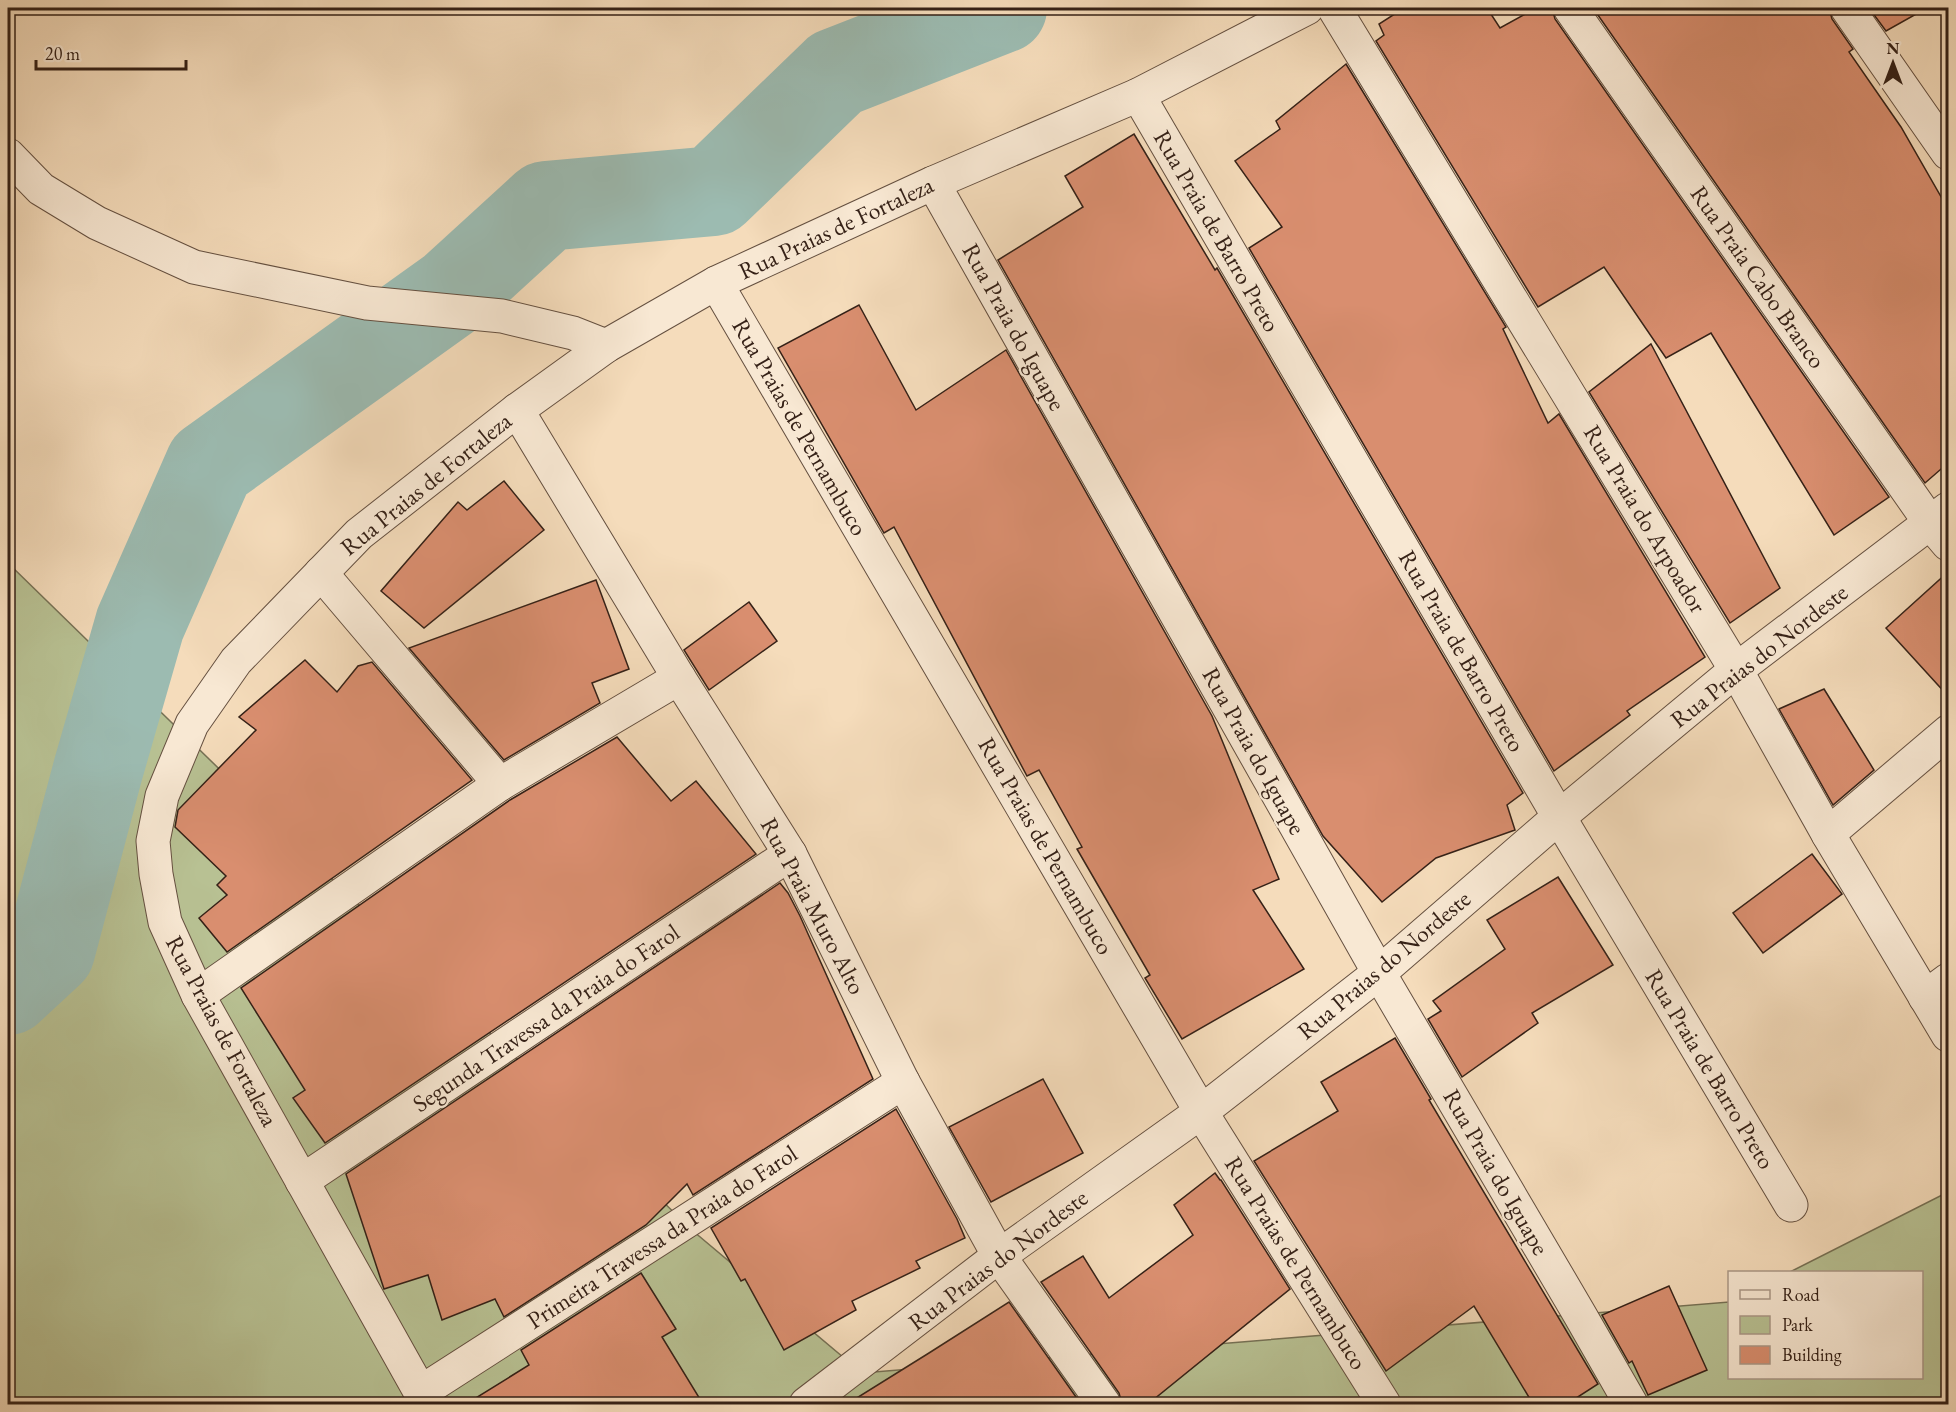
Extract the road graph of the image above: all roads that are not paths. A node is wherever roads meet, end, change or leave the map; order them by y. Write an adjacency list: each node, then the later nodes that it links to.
1 (1307, 8): 5 (street, Rua Praias de Fortaleza)
2 (1334, 8): 14 (street, Rua Praia do Arpoador)
3 (1570, 8): 12 (street, Rua Praia Cabo Branco)
4 (1847, 8): 6 (street)
5 (1138, 95): 8 (street, Rua Praias de Fortaleza); 18 (street, Rua Praia de Barro Preto)
6 (1948, 153)
7 (8, 155): 10 (street)
8 (933, 183): 9 (street, Rua Praias de Fortaleza); 21 (street, Rua Praia do Iguape)
9 (716, 283): 10 (street, Rua Praias de Fortaleza); 26 (street, Rua Praias de Pernambuco)
10 (606, 346): 11 (street, Rua Praias de Fortaleza)
11 (517, 410): 13 (street, Rua Praias de Fortaleza); 15 (street, Rua Praia Muro Alto)
12 (1943, 526): 14 (street, Rua Praias do Nordeste)
13 (321, 573): 17 (street); 23 (street, Rua Praias de Fortaleza)
14 (1736, 670): 18 (street, Rua Praias do Nordeste); 19 (street, Rua Praia do Arpoador)
15 (679, 678): 17 (street); 20 (street, Rua Praia Muro Alto)
16 (1948, 732): 19 (street)
17 (500, 784): 23 (street)
18 (1559, 818): 21 (street, Rua Praias do Nordeste); 28 (street, Rua Praia de Barro Preto)
19 (1828, 834): 22 (street, Rua Praia do Arpoador)
20 (790, 854): 25 (street, Rua Praia Muro Alto); 27 (street, Segunda Travessa da Praia do Farol)
21 (1379, 973): 26 (street, Rua Praias do Nordeste); 34 (street, Rua Praia do Iguape)
22 (1937, 988): 24 (street, Rua Praia do Arpoador)
23 (198, 995): 27 (street, Rua Praias de Fortaleza)
24 (1948, 1035)
25 (903, 1082): 29 (street, Rua Praia Muro Alto); 30 (street, Primeira Travessa da Praia do Farol)
26 (1201, 1112): 29 (street, Rua Praias do Nordeste); 33 (street, Rua Praias de Pernambuco)
27 (302, 1181): 30 (street, Rua Praias de Fortaleza)
28 (1791, 1204)
29 (999, 1256): 31 (street, Rua Praias do Nordeste); 32 (street, Rua Praia Muro Alto)
30 (424, 1398)
31 (806, 1404)
32 (1104, 1404)
33 (1384, 1404)
34 (1631, 1404)

